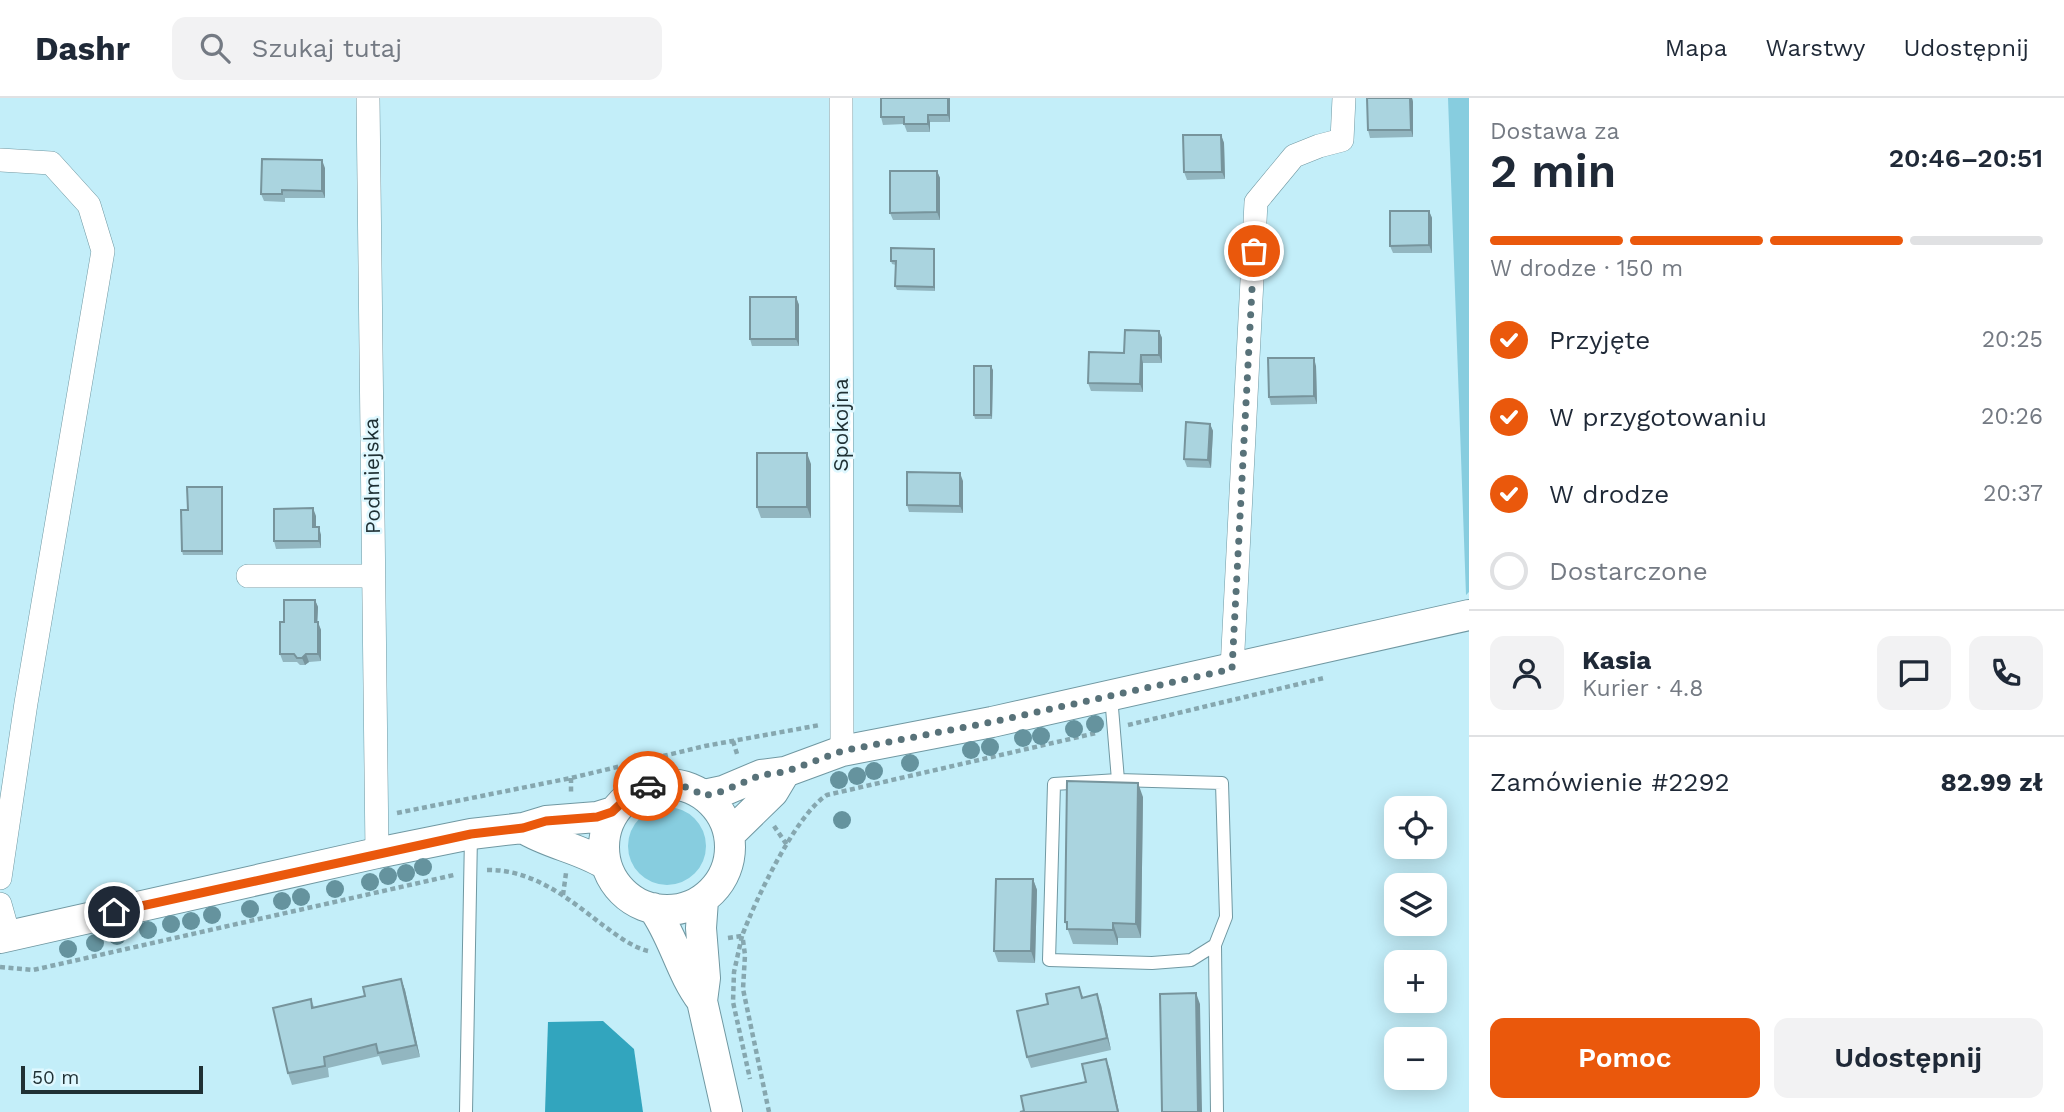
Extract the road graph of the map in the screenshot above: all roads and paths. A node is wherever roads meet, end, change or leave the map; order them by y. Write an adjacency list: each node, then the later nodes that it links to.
1 (368, 98): 6 (street, Podmiejska)
2 (841, 98): 10 (street, Spokojna)
3 (1344, 98): 8 (street)
4 (0, 160): 24 (street)
5 (248, 576): 6 (street)
6 (373, 576): 17 (street, Podmiejska)
7 (1469, 615): 8 (street)
8 (1232, 669): 9 (street)
9 (1111, 696): 11 (street); 14 (lane)
10 (842, 721): 11 (street, Spokojna); 17 (path)
11 (842, 751): 13 (street)
12 (952, 767): 28 (path)
13 (785, 772): 15 (street); 20 (street)
14 (1118, 780): 30 (lane); 30 (lane)
15 (704, 796): 16 (street); 20 (street)
16 (612, 812): 18 (street); 22 (street)
17 (376, 817): 21 (street, Podmiejska)
18 (523, 828): 19 (street); 22 (street)
19 (471, 834): 21 (street); 23 (lane)
20 (729, 835): 25 (street)
21 (377, 853): 29 (street)
22 (605, 864): 27 (street)
23 (471, 871): 31 (path); 32 (path); 34 (lane)
24 (0, 878)
25 (703, 900): 27 (street); 31 (street)
26 (0, 904): 29 (street)
27 (653, 908): 31 (street)
28 (742, 936): 31 (path); 33 (path); 36 (path)
29 (5, 937)
30 (1215, 945): 37 (lane)
31 (689, 946): 35 (street)
32 (0, 967)
33 (751, 1087)
34 (466, 1112)
35 (727, 1112)
36 (769, 1112)
37 (1217, 1112)

